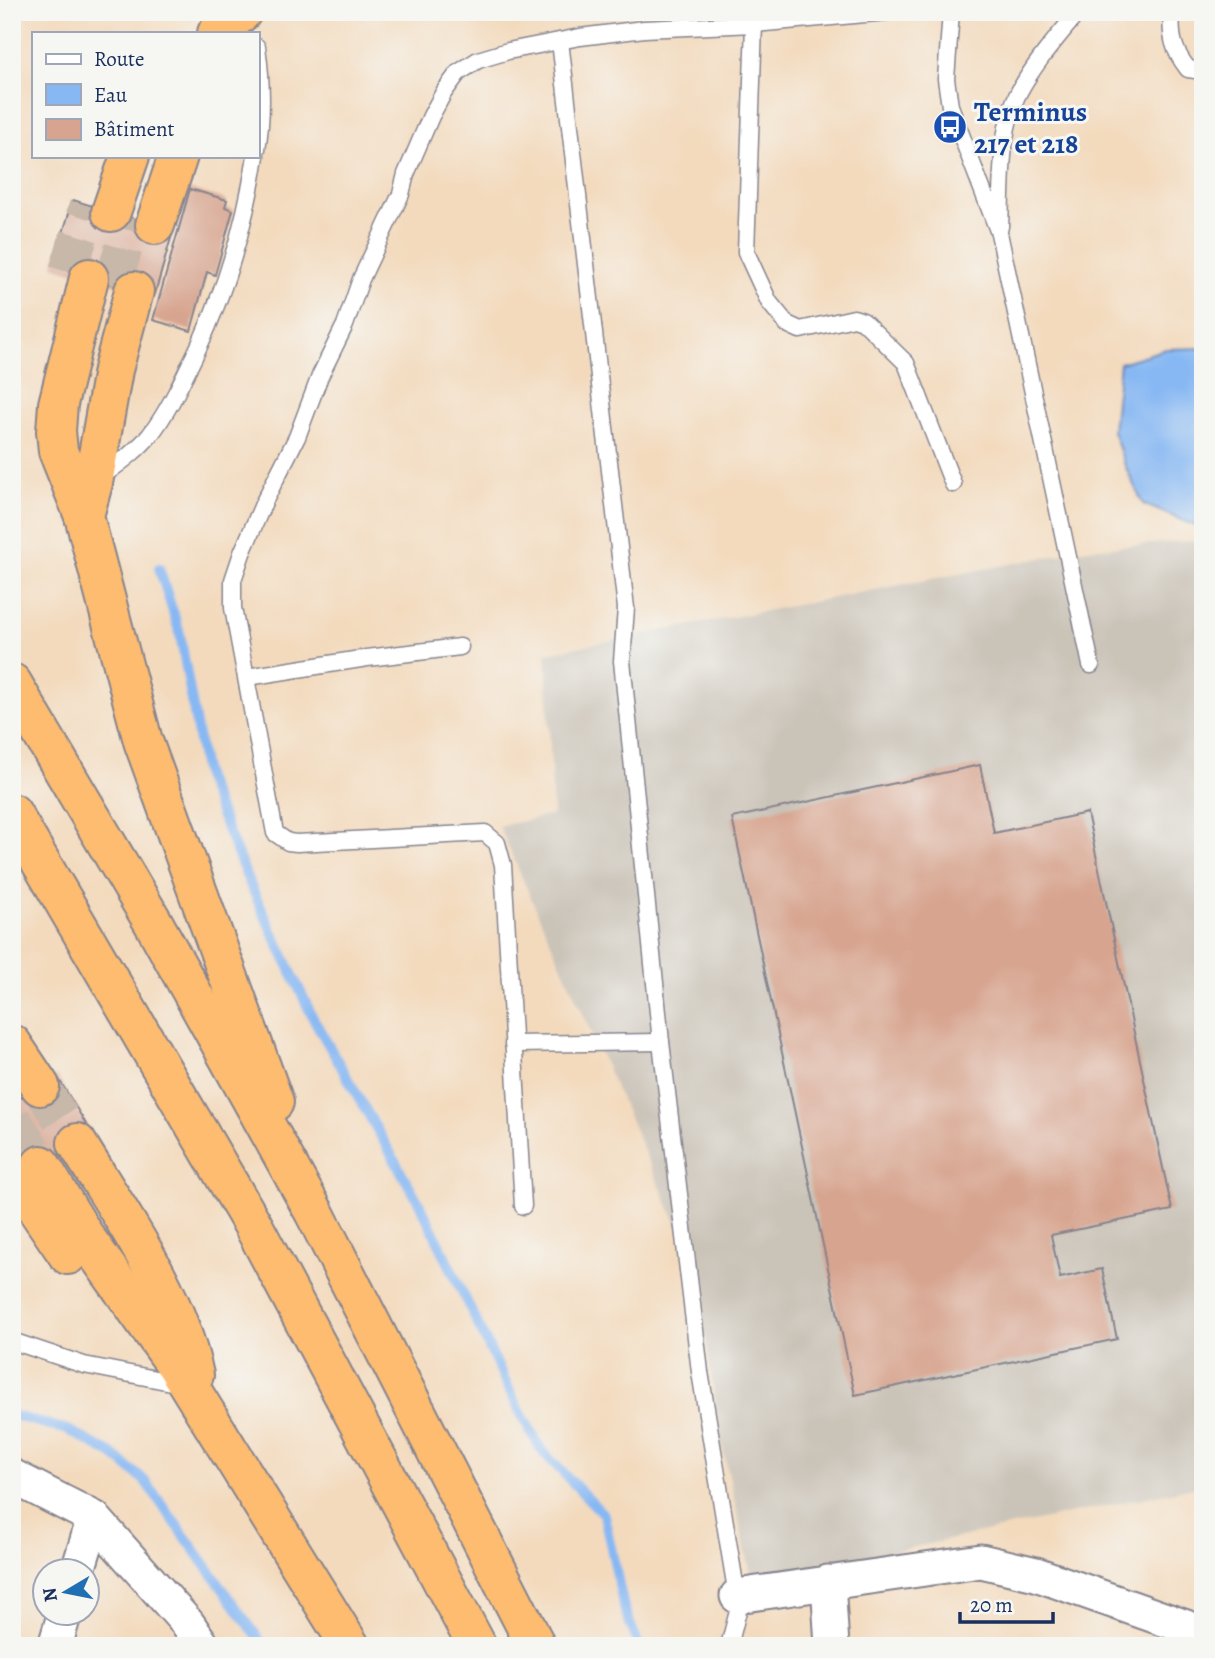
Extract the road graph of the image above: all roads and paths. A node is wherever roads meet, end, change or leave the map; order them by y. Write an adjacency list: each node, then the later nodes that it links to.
1 (887, 12): 7 (lane)
2 (951, 12): 19 (lane)
3 (1078, 12): 19 (lane)
4 (1172, 12): 11 (lane)
5 (249, 16): 8 (highway)
6 (645, 21): 7 (lane); 9 (lane)
7 (754, 24): 21 (lane)
8 (220, 32)
9 (560, 41): 25 (lane); 28 (lane)
10 (259, 60): 12 (lane)
11 (1203, 71)
12 (259, 137)
13 (107, 158): 18 (highway)
14 (130, 158): 18 (highway)
15 (154, 158): 18 (highway)
16 (176, 158): 18 (highway)
17 (256, 158): 22 (lane)
18 (121, 215)
19 (999, 233): 24 (lane)
20 (101, 281): 22 (highway)
21 (953, 484)
22 (88, 499): 33 (highway)
23 (460, 647): 25 (lane)
24 (1091, 665)
25 (247, 677): 30 (lane)
26 (12, 683): 33 (highway)
27 (12, 813): 46 (highway)
28 (661, 1042): 30 (lane); 40 (lane)
29 (12, 1044): 31 (highway)
30 (513, 1044): 32 (lane)
31 (25, 1087)
32 (523, 1206)
33 (314, 1212): 47 (highway)
34 (12, 1342): 35 (lane)
35 (185, 1391): 35 (highway); 45 (highway)
36 (12, 1476): 37 (street)
37 (94, 1518): 38 (street); 44 (street)
38 (82, 1556)
39 (828, 1582): 40 (street); 42 (street); 49 (street)
40 (737, 1596): 48 (lane)
41 (61, 1626): 43 (street)
42 (1203, 1633)
43 (55, 1646)
44 (203, 1646)
45 (350, 1646)
46 (477, 1646)
47 (536, 1646)
48 (729, 1646)
49 (832, 1646)

